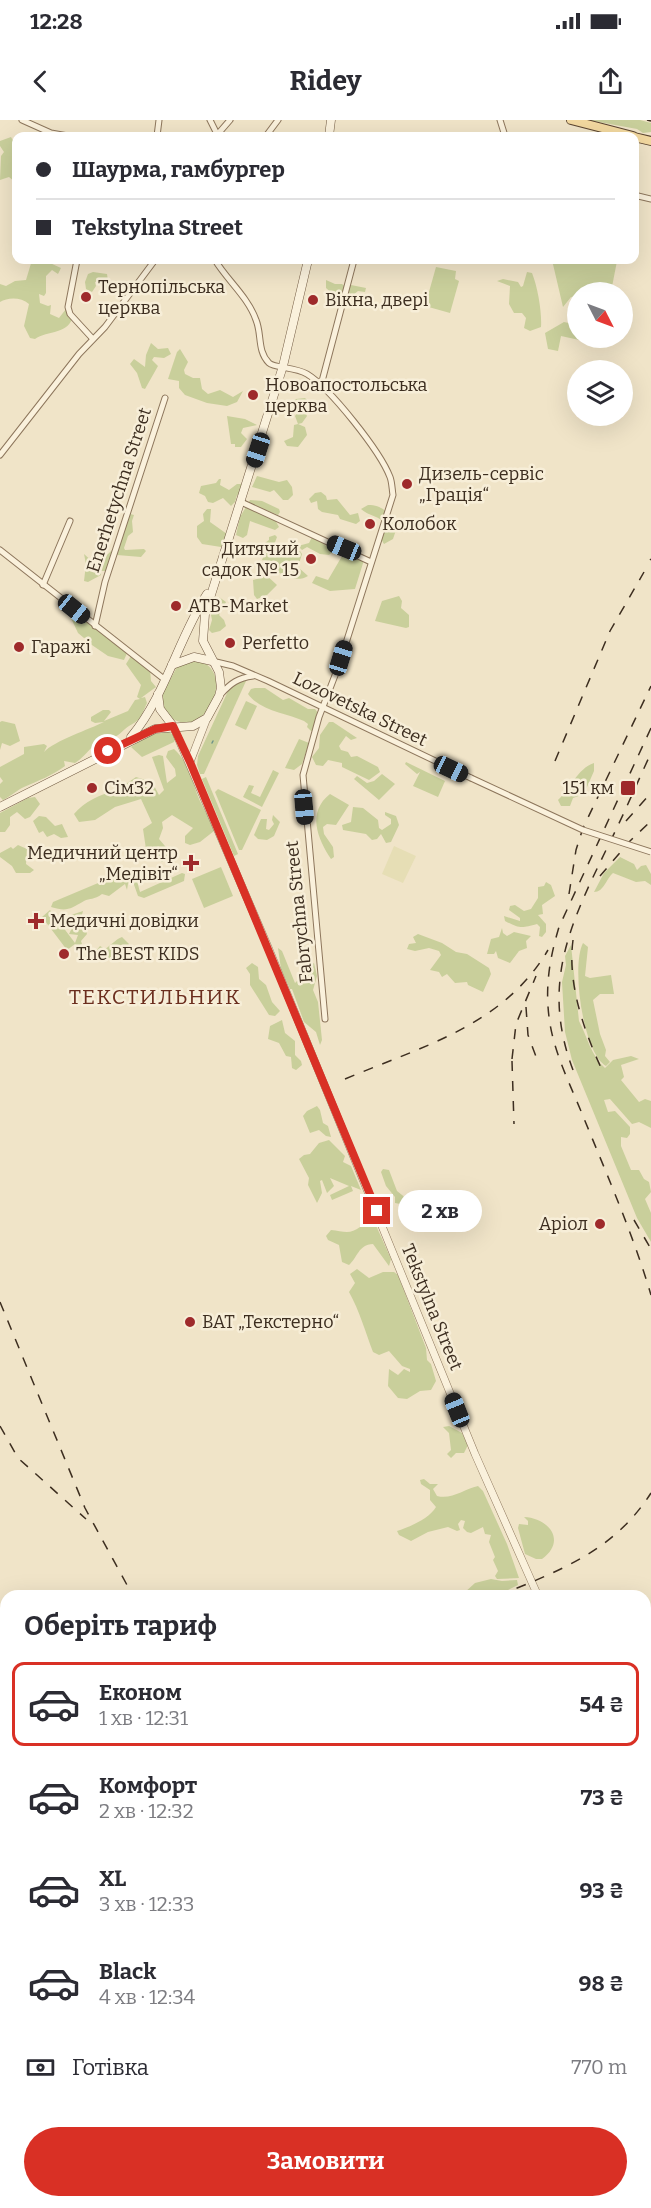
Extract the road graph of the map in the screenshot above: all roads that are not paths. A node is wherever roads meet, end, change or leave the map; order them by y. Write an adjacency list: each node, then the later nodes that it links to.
1 (22, 120): 4 (street)
2 (230, 120): 5 (street)
3 (571, 120): 6 (main road)
4 (49, 132)
5 (220, 132)
6 (615, 132)
7 (76, 264): 12 (street)
8 (152, 264): 12 (street)
9 (218, 264): 13 (street)
10 (307, 264): 13 (main road)
11 (353, 264): 14 (street)
12 (92, 338): 16 (street)
13 (283, 366): 14 (street); 17 (main road)
14 (321, 385): 20 (street)
15 (165, 398): 23 (street, Enerhetychna Street)
16 (0, 455)
17 (241, 502): 20 (street); 22 (main road)
18 (70, 521): 21 (street)
19 (0, 550): 21 (street)
20 (371, 562): 30 (street, Fabrychna Street)
21 (44, 585): 23 (street)
22 (211, 588): 24 (main road); 25 (main road)
23 (95, 626): 27 (street)
24 (212, 661): 25 (main road); 26 (street, Lozovetska Street); 29 (main road)
25 (172, 665): 27 (main road)
26 (255, 676): 29 (street); 30 (street, Lozovetska Street)
27 (164, 679): 28 (main road)
28 (158, 693): 32 (main road); 33 (main road)
29 (219, 696): 31 (main road)
30 (323, 707): 36 (street, Lozovetska Street, bridge); 37 (street, Fabrychna Street)
31 (207, 718): 32 (main road); 34 (street)
32 (173, 726): 33 (main road); 34 (street, Tekstylna Street)
33 (129, 740): 35 (main road)
34 (190, 762): 38 (street, Tekstylna Street)
35 (0, 807)
36 (651, 852)
37 (325, 1019)
38 (535, 1590)

